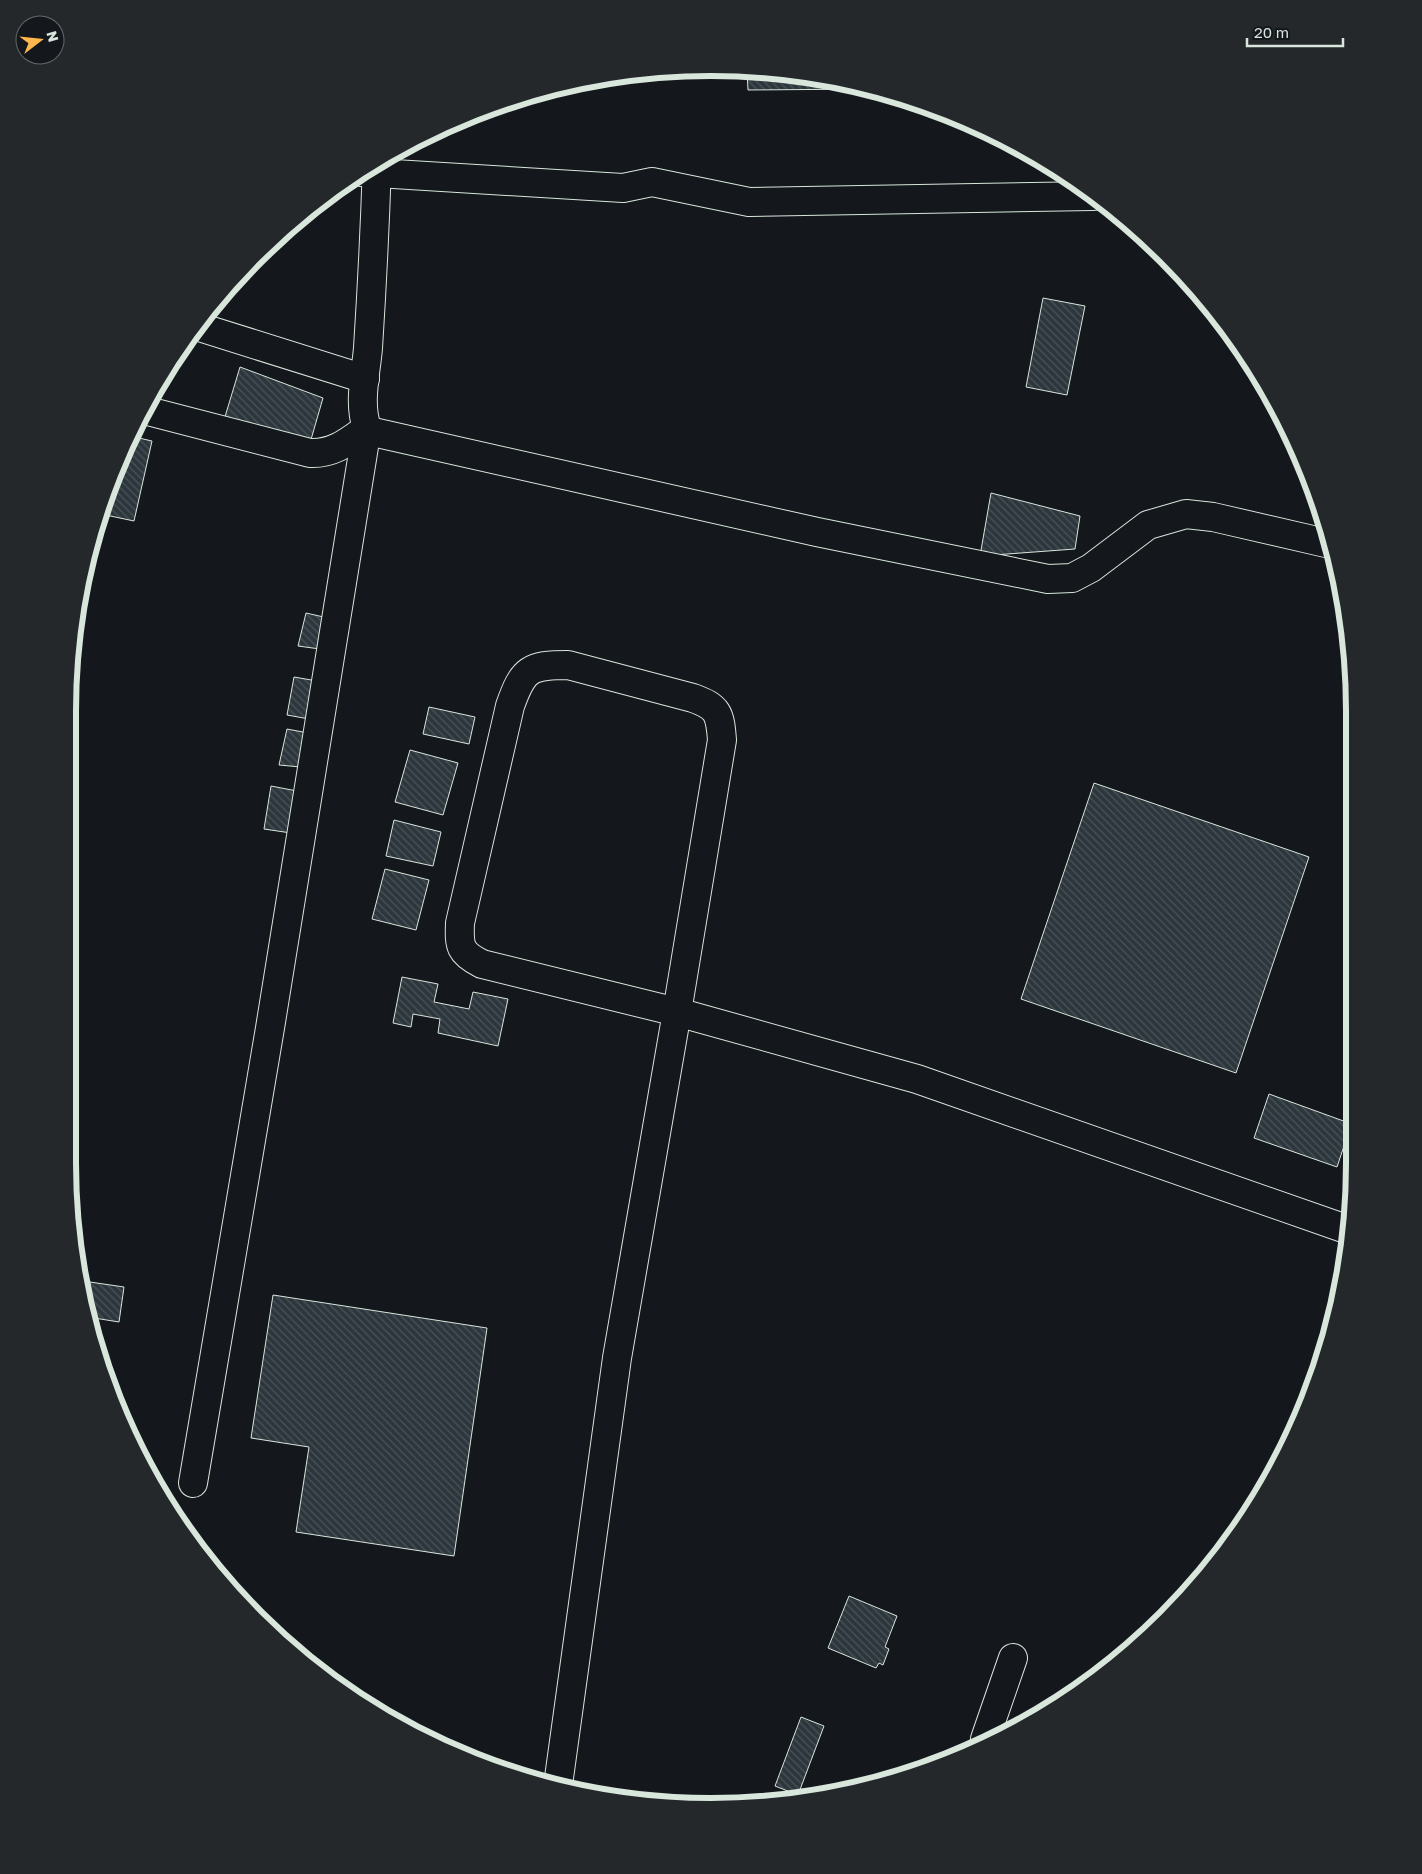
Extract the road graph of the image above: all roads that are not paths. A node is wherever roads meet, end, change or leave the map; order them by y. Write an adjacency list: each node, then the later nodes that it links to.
1 (379, 170): 3 (street)
2 (372, 175): 5 (street)
3 (1082, 196)
4 (204, 329): 5 (street)
5 (365, 379): 7 (street)
6 (152, 412): 7 (street)
7 (367, 428): 8 (street); 11 (street)
8 (1323, 542)
9 (677, 1012): 9 (street); 10 (street); 14 (street)
10 (1342, 1227)
11 (193, 1484)
12 (1013, 1658): 13 (street)
13 (987, 1734)
14 (559, 1779)

